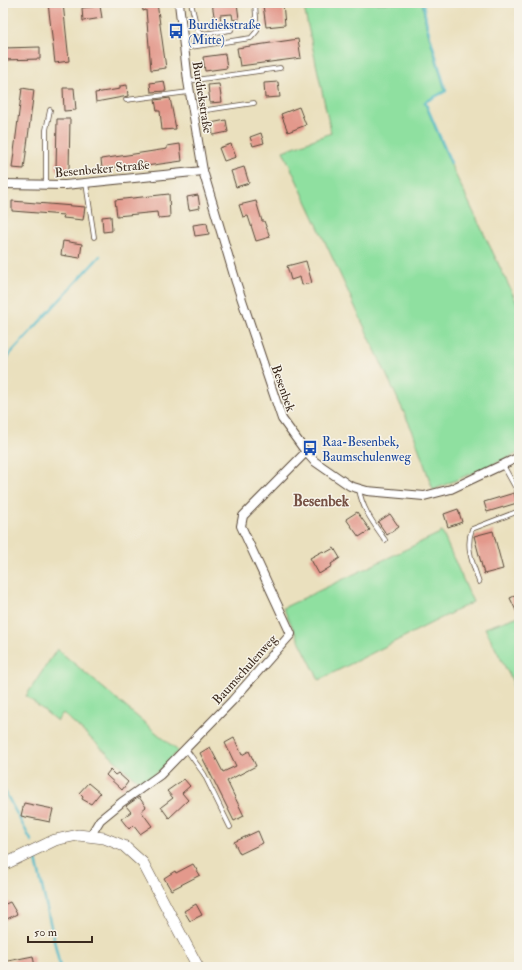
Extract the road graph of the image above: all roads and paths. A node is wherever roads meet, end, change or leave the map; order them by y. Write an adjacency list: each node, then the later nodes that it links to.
1 (178, 3): 5 (street, Burdiekstraße)
2 (191, 3): 4 (lane)
3 (255, 3): 5 (lane)
4 (231, 30)
5 (184, 48): 7 (street, Burdiekstraße)
6 (280, 68): 7 (lane)
7 (188, 81): 8 (street, Burdiekstraße)
8 (190, 92): 9 (lane); 12 (street, Burdiekstraße)
9 (126, 100)
10 (254, 103): 12 (lane)
11 (50, 110): 16 (lane)
12 (193, 112): 13 (street, Burdiekstraße)
13 (203, 171): 14 (street, Besenbeker Straße); 18 (street, Besenbek)
14 (86, 182): 16 (street, Besenbeker Straße); 17 (lane)
15 (3, 184): 16 (street, Besenbeker Straße)
16 (46, 184)
17 (94, 237)
18 (306, 452): 21 (street, Besenbek); 26 (street, Baumschulenweg)
19 (519, 457): 20 (street, Besenbek)
20 (504, 465): 21 (street, Besenbek); 22 (lane)
21 (359, 489): 24 (lane)
22 (519, 494)
23 (519, 512): 25 (lane)
24 (385, 540)
25 (479, 582)
26 (186, 748): 27 (lane); 28 (street, Baumschulenweg)
27 (230, 827)
28 (91, 835): 29 (main road); 30 (main road)
29 (3, 865)
30 (198, 967)

